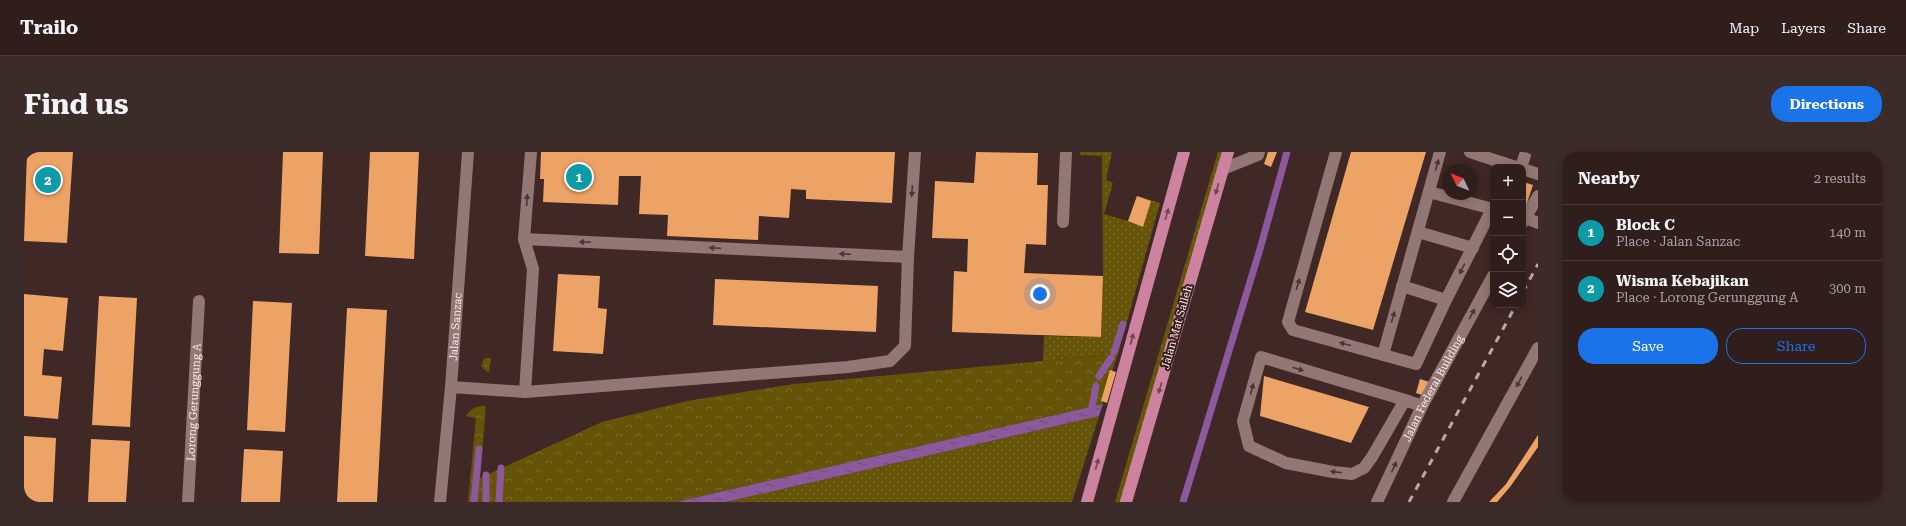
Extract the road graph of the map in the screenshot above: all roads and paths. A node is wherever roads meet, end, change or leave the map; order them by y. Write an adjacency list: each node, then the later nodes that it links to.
1 (468, 152): 35 (street, Jalan Sanzac)
2 (531, 152): 26 (street, one-way to 2)
3 (915, 152): 28 (street, one-way to 28)
4 (1066, 152): 23 (street)
5 (1184, 152): 41 (main road, one-way to 5)
6 (1228, 152): 14 (main road, Jalan Mat Salleh)
7 (1259, 152): 14 (street)
8 (1336, 152): 34 (street, one-way to 8)
9 (1440, 152): 17 (street, one-way to 9)
10 (1470, 152): 12 (street)
11 (1526, 152): 13 (street)
12 (1507, 164)
13 (1523, 164)
14 (1222, 169): 42 (main road, Jalan Mat Salleh, one-way to 42)
15 (1526, 170): 16 (street)
16 (1538, 174)
17 (1429, 192): 19 (street); 25 (street)
18 (1538, 196): 21 (street)
19 (1490, 208)
20 (1490, 213): 27 (street)
21 (1526, 216)
22 (1526, 220): 24 (street)
23 (1063, 222)
24 (1538, 223)
25 (1418, 232): 27 (street); 30 (street)
26 (524, 239): 28 (street, one-way to 26); 36 (street)
27 (1473, 248): 31 (street, one-way to 31)
28 (908, 257): 36 (street)
29 (1490, 281): 38 (street, Jalan Federal Building, one-way to 29)
30 (1402, 286): 31 (street); 34 (street, one-way to 30)
31 (1446, 300): 34 (street)
32 (199, 301): 39 (street, Lorong Gerunggung A)
33 (1538, 348): 44 (street, one-way to 44)
34 (1382, 354)
35 (451, 387): 36 (street); 40 (street, Jalan Sanzac)
36 (525, 392)
37 (1405, 400): 37 (street, one-way to 37); 38 (street)
38 (1422, 406): 43 (street, Jalan Federal Building, one-way to 38)
39 (188, 502)
40 (440, 502)
41 (1087, 502)
42 (1126, 502)
43 (1378, 502)
44 (1453, 502)

